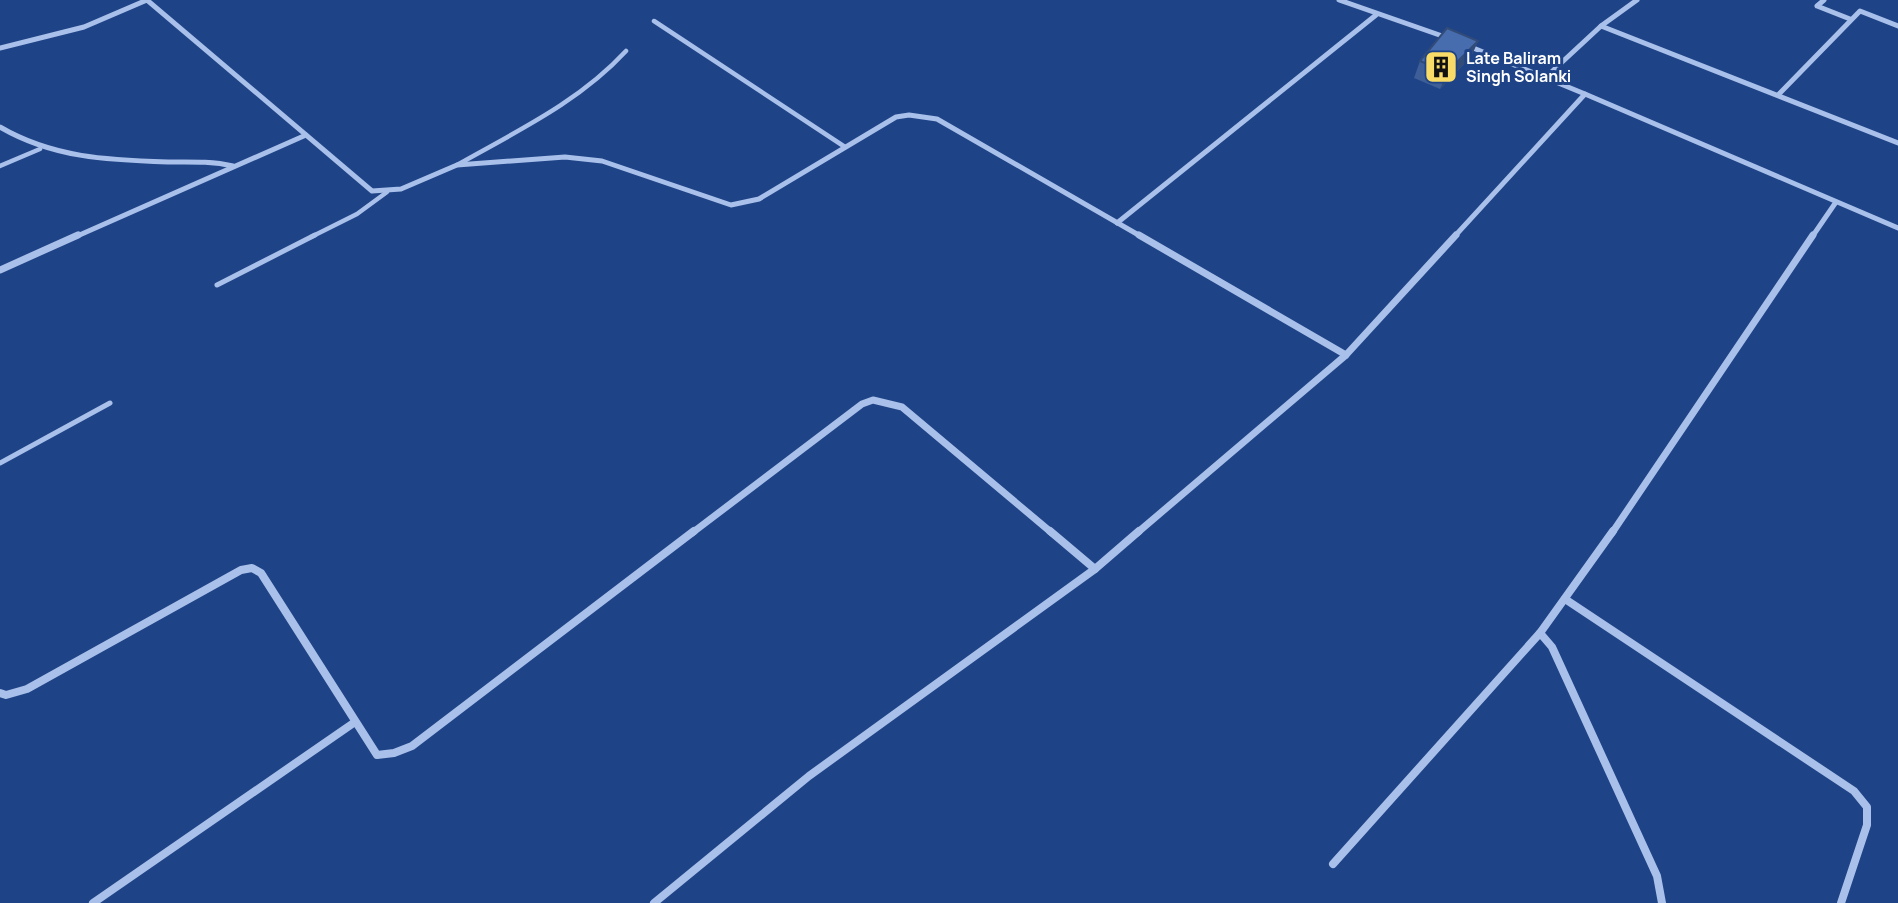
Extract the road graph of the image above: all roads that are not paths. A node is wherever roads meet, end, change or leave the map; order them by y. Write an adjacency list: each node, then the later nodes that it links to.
1 (1339, 0): 4 (street)
2 (1637, 0): 7 (street)
3 (1824, 0): 5 (street)
4 (1376, 15): 9 (street); 26 (street)
5 (1850, 19): 8 (street); 15 (street)
6 (654, 21): 19 (lane)
7 (1601, 26): 13 (street); 15 (street)
8 (1898, 26)
9 (1451, 39)
10 (1462, 44): 13 (street)
11 (0, 48): 17 (street)
12 (626, 51): 21 (lane)
13 (1546, 77): 14 (street)
14 (1585, 94): 25 (street); 30 (street)
15 (1779, 94): 18 (street)
16 (0, 127): 20 (street)
17 (306, 135): 23 (street); 24 (street)
18 (1898, 143)
19 (845, 148): 21 (street); 26 (street)
20 (40, 149): 22 (lane); 23 (street)
21 (457, 165): 24 (street)
22 (0, 166)
23 (235, 167): 28 (street)
24 (387, 192): 29 (lane)
25 (1836, 202): 27 (street); 34 (street)
26 (1116, 223): 30 (street)
27 (1898, 228)
28 (0, 270)
29 (218, 285)
30 (1346, 355): 33 (street)
31 (110, 404): 32 (lane)
32 (0, 463)
33 (1095, 569): 37 (street); 40 (street)
34 (1564, 599): 35 (street); 42 (street)
35 (1540, 633): 38 (street); 41 (street)
36 (2, 696): 37 (street)
37 (355, 722): 39 (street)
38 (1333, 864)
39 (93, 903)
40 (654, 903)
41 (1662, 903)
42 (1842, 903)

